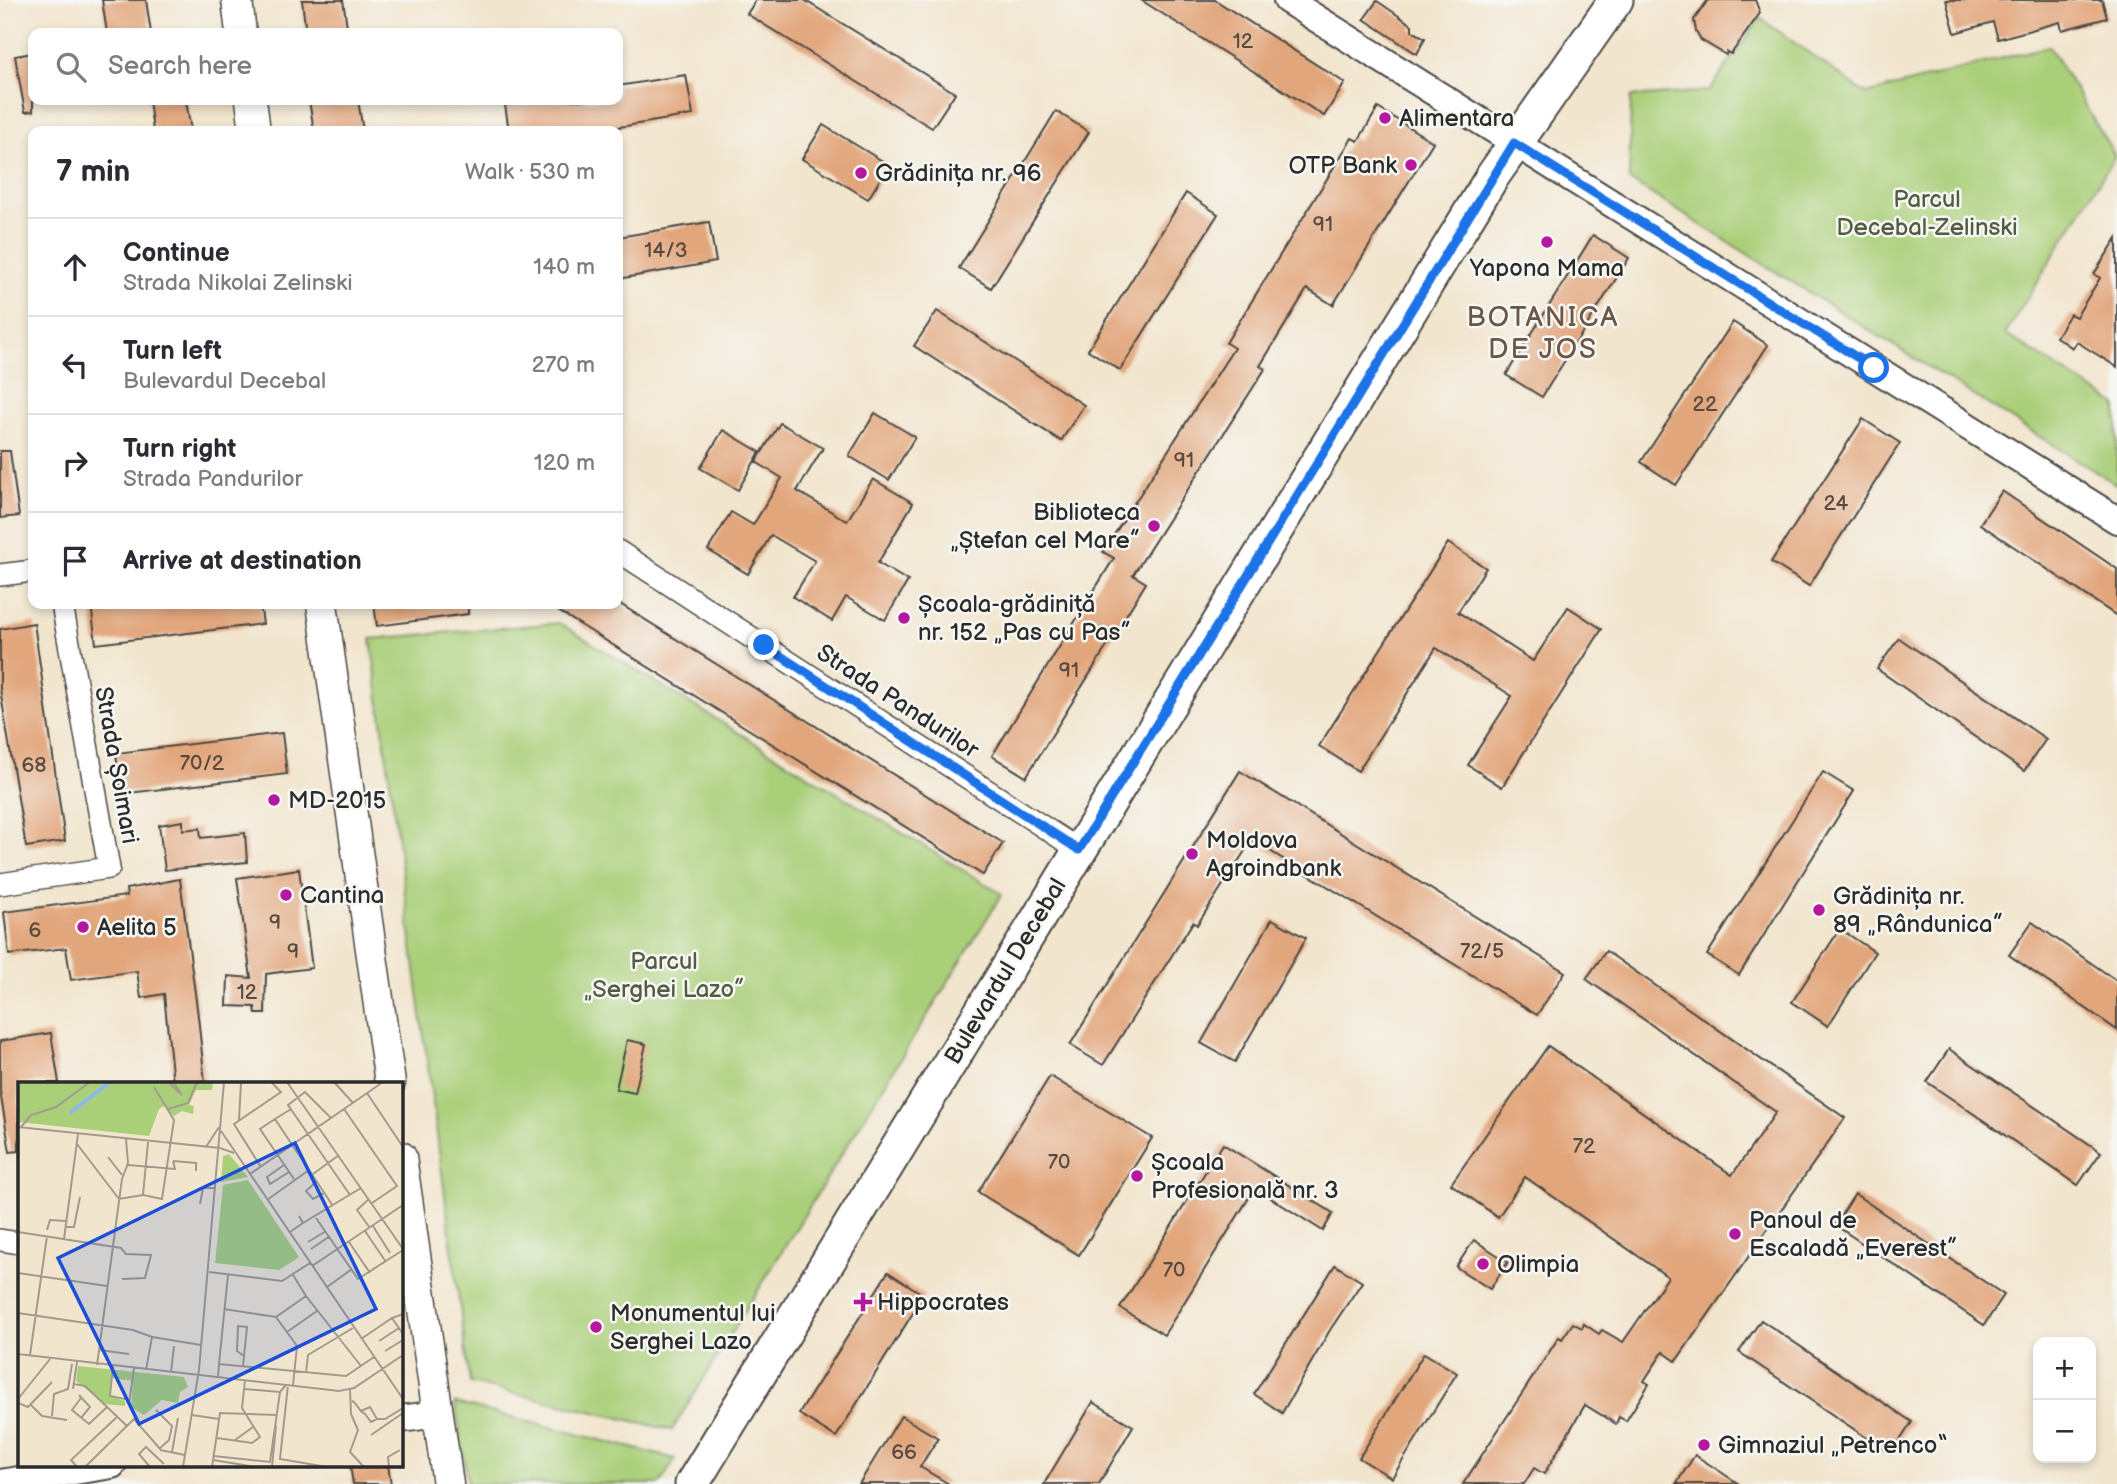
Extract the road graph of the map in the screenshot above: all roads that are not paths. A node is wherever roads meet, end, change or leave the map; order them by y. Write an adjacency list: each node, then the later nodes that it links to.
1 (237, 0): 4 (main road)
2 (1287, 0): 7 (street)
3 (1616, 0): 7 (main road, Bulevardul Decebal)
4 (240, 28)
5 (252, 105): 6 (main road)
6 (254, 126)
7 (1514, 143): 8 (street); 14 (main road, Bulevardul Decebal)
8 (2117, 520)
9 (623, 554): 14 (street, Strada Pandurilor)
10 (28, 572): 11 (street)
11 (0, 575)
12 (63, 609): 15 (street, Strada Șoimari)
13 (323, 609): 16 (main road)
14 (1079, 850): 25 (main road, Bulevardul Decebal)
15 (0, 884)
16 (390, 1082)
17 (402, 1173): 20 (main road)
18 (0, 1240): 19 (street)
19 (18, 1243)
20 (437, 1414): 21 (street); 24 (main road)
21 (402, 1419)
22 (106, 1466): 23 (street)
23 (0, 1483)
24 (448, 1484)
25 (692, 1484)

